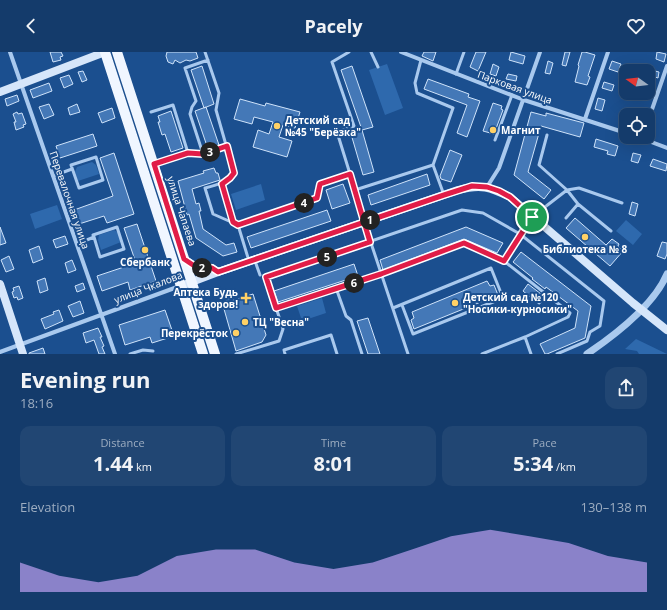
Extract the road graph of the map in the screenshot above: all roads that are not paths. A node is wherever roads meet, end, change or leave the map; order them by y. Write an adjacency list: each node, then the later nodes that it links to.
1 (10, 52): 18 (street, Перевалочная улица)
2 (105, 52): 18 (main road); 64 (main road)
3 (117, 52): 33 (main road, улица Чапаева)
4 (205, 52): 12 (lane)
5 (349, 52): 36 (lane)
6 (371, 52): 15 (lane)
7 (401, 52): 11 (street, Парковая улица)
8 (464, 52): 17 (lane)
9 (540, 52): 21 (street)
10 (608, 52): 24 (street)
11 (413, 54): 13 (street, Парковая улица)
12 (208, 60): 29 (lane); 32 (lane)
13 (421, 60): 17 (street, Парковая улица); 34 (lane)
14 (667, 66): 16 (street)
15 (378, 67)
16 (666, 73): 22 (street)
17 (456, 74): 20 (street, Парковая улица)
18 (21, 84): 19 (main road); 37 (street, Перевалочная улица)
19 (0, 92)
20 (512, 95): 21 (street, Парковая улица); 27 (lane)
21 (524, 100): 24 (street, Парковая улица); 39 (street)
22 (653, 108)
23 (151, 112): 31 (lane)
24 (585, 119): 25 (street, Парковая улица)
25 (619, 131)
26 (547, 135): 41 (lane)
27 (495, 140)
28 (655, 143): 30 (street)
29 (227, 146): 32 (lane); 38 (lane)
30 (667, 148)
31 (188, 153): 32 (lane); 33 (lane)
32 (203, 154)
33 (154, 164): 55 (main road, улица Чапаева)
34 (433, 164): 40 (lane); 42 (lane)
35 (72, 169): 35 (lane); 37 (lane)
36 (350, 174): 40 (lane); 49 (lane)
37 (53, 176): 54 (street, Перевалочная улица)
38 (222, 184): 47 (lane); 47 (lane)
39 (487, 187): 42 (main road, улица Чкалова); 45 (main road)
40 (355, 190): 48 (lane)
41 (567, 190): 43 (lane); 44 (lane); 45 (lane)
42 (444, 195): 48 (main road, улица Чкалова)
43 (622, 203)
44 (578, 204): 46 (lane); 50 (lane)
45 (532, 217): 51 (lane); 71 (main road)
46 (566, 218)
47 (233, 222): 49 (lane)
48 (364, 222): 53 (lane); 56 (main road, улица Чкалова)
49 (238, 225): 56 (lane)
50 (610, 231)
51 (520, 234): 53 (lane); 57 (lane); 90 (lane)
52 (94, 237): 52 (lane); 54 (lane)
53 (370, 242): 59 (lane); 69 (lane)
54 (77, 244): 72 (street, Перевалочная улица)
55 (184, 259): 58 (main road); 62 (main road, улица Чапаева)
56 (252, 260): 58 (main road, улица Чкалова); 61 (lane)
57 (504, 261): 59 (lane); 66 (lane)
58 (218, 272): 62 (main road, улица Чкалова)
59 (381, 274): 65 (lane); 70 (lane)
60 (667, 274): 71 (street)
61 (260, 275)
62 (192, 282): 64 (main road, улица Чкалова); 82 (main road, улица Чапаева)
63 (0, 284): 75 (main road)
64 (181, 286): 72 (street, улица Чкалова); 81 (main road)
65 (336, 288): 69 (lane); 86 (lane)
66 (547, 294): 67 (lane); 74 (lane)
67 (539, 303)
68 (402, 305): 68 (lane); 70 (lane)
69 (276, 308): 83 (lane)
70 (392, 308): 87 (lane)
71 (642, 309): 73 (main road); 91 (street)
72 (102, 315): 75 (street, улица Чкалова); 79 (street, Перевалочная улица)
73 (667, 330)
74 (525, 337): 88 (lane); 89 (lane)
75 (20, 345): 77 (street, улица Чкалова); 78 (main road)
76 (153, 351): 80 (lane)
77 (0, 352)
78 (23, 354)
79 (115, 354)
80 (130, 354)
81 (203, 354)
82 (215, 354)
83 (236, 354)
84 (285, 354): 85 (lane)
85 (337, 354)
86 (362, 354)
87 (408, 354)
88 (482, 354)
89 (531, 354)
90 (557, 354)
91 (587, 354)

